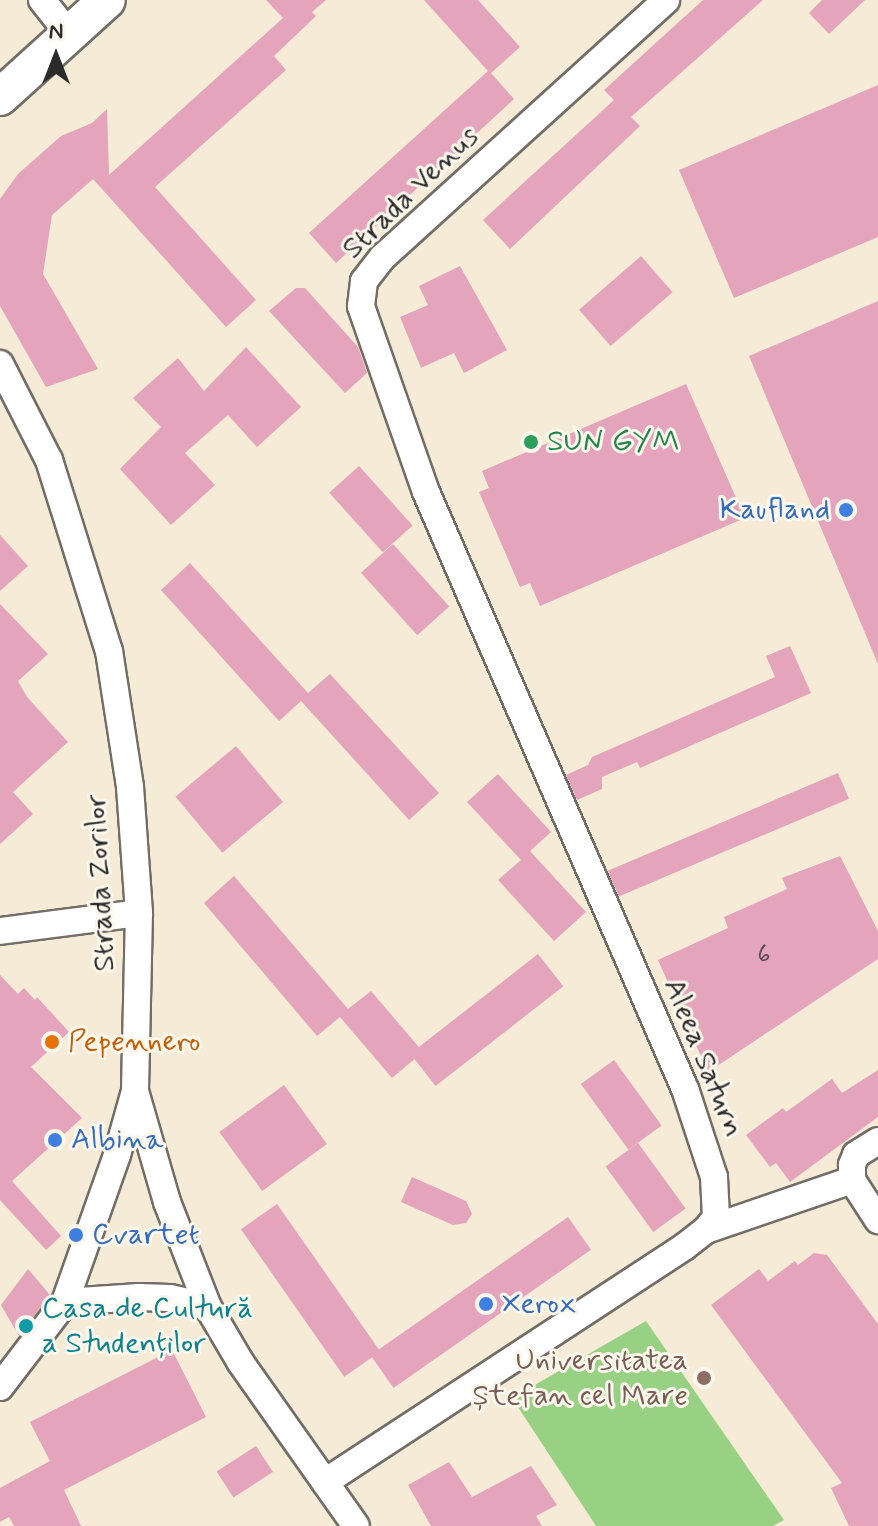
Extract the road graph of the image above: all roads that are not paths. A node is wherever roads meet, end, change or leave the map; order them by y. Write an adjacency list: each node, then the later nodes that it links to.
1 (42, 0): 4 (street)
2 (107, 0): 4 (main road)
3 (666, 0): 7 (street, Strada Venus)
4 (69, 34): 5 (main road)
5 (0, 97)
6 (0, 364): 8 (street, Strada Zorilor)
7 (426, 492): 14 (street, Aleea Saturn)
8 (139, 913): 9 (street); 10 (street, Strada Zorilor)
9 (0, 931)
10 (135, 1091): 15 (street, Strada Zorilor); 16 (street)
11 (878, 1141): 12 (street)
12 (852, 1173): 13 (street); 14 (street)
13 (878, 1220)
14 (706, 1230): 18 (street)
15 (65, 1302): 16 (street); 17 (street, Strada Zorilor)
16 (208, 1307): 18 (street)
17 (0, 1387)
18 (325, 1482): 19 (street)
19 (356, 1526)

